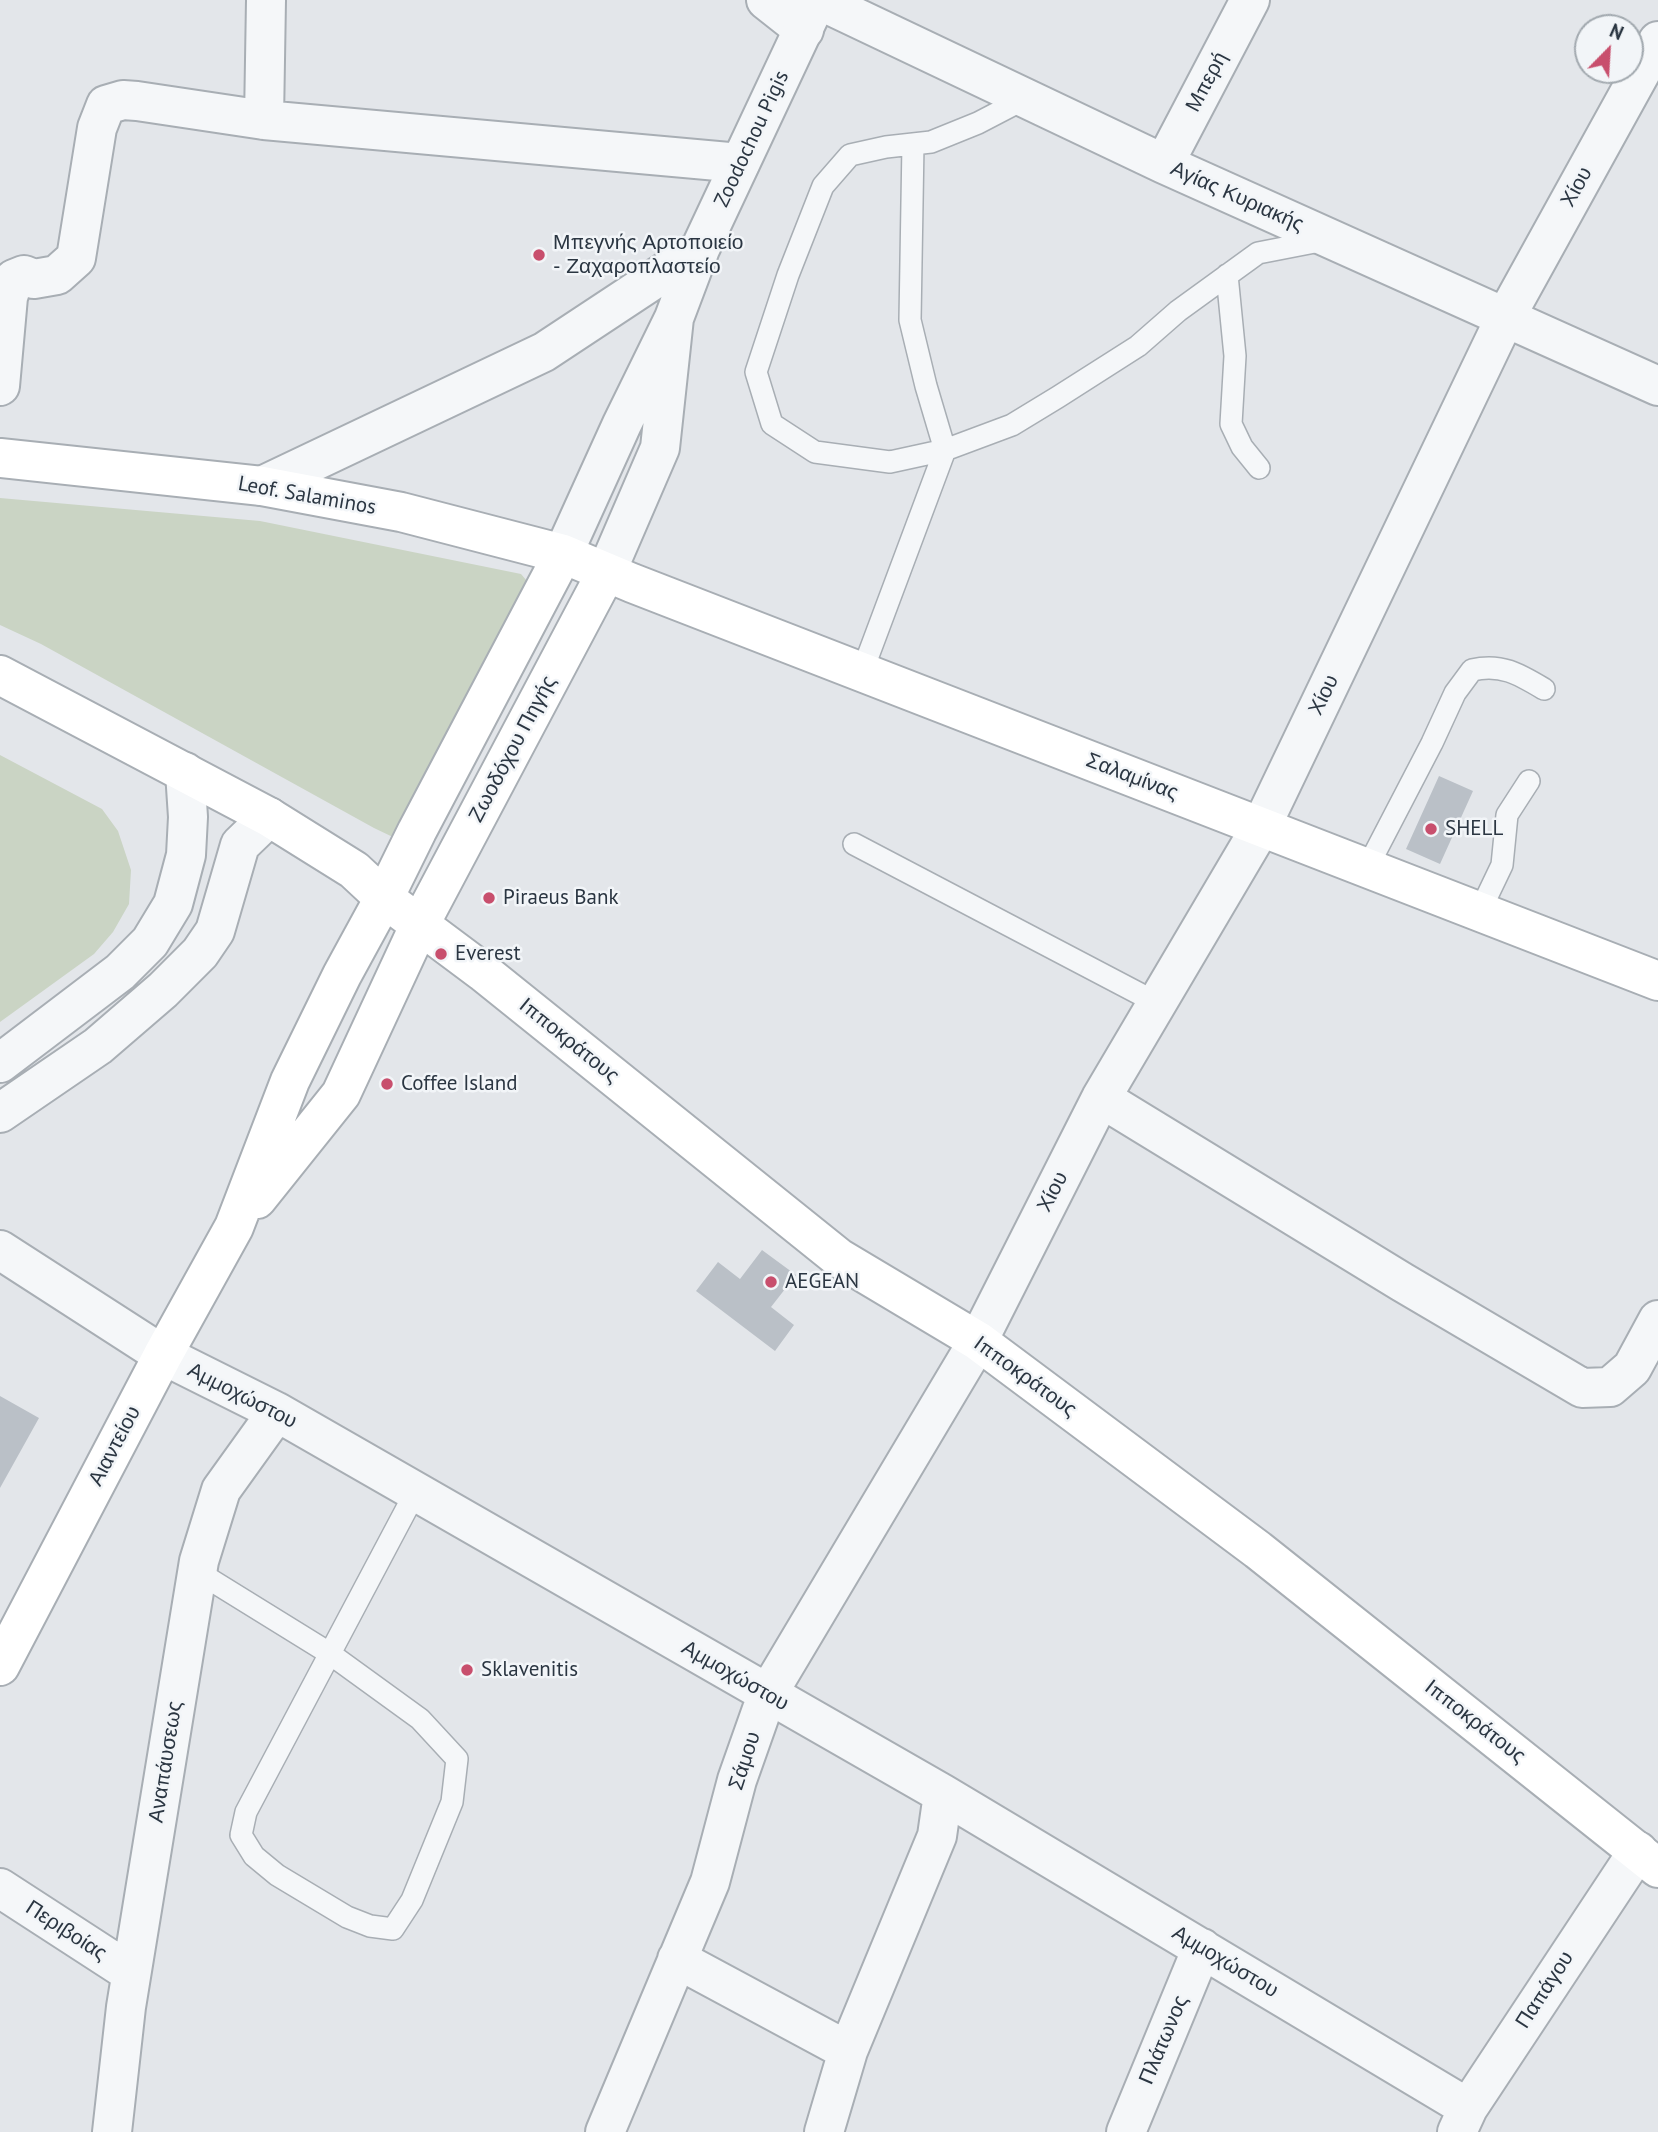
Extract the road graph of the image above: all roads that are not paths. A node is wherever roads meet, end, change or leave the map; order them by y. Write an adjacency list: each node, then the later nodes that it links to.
1 (266, 0): 7 (street)
2 (766, 0): 4 (street, Αγίας Κυριακής)
3 (1250, 0): 10 (street, Μπερή)
4 (813, 10): 6 (street, Αγίας Κυριακής); 9 (street, Zoodochou Pigis)
5 (1658, 41): 15 (street, Χίου)
6 (1026, 98): 8 (lane); 10 (street, Αγίας Κυριακής)
7 (264, 120): 9 (street); 16 (street)
8 (913, 144): 18 (lane); 18 (lane)
9 (740, 163): 12 (street, Zoodochou Pigis)
10 (1164, 164): 11 (street, Αγίας Κυριακής)
11 (1333, 239): 13 (lane); 15 (street, Αγίας Κυριακής)
12 (700, 249): 14 (street, Zoodochou Pigis); 21 (street)
13 (1227, 275): 18 (lane); 20 (lane)
14 (674, 318): 22 (street, Zoodochou Pigis); 23 (street, Zoodochou Pigis)
15 (1506, 318): 17 (street, Αγίας Κυριακής); 30 (street, Χίου)
16 (0, 386)
17 (1658, 386)
18 (945, 450): 24 (lane)
19 (0, 458): 21 (main road, Leof. Salaminos)
20 (1259, 468)
21 (262, 486): 22 (main road, Leof. Salaminos)
22 (563, 554): 23 (main road, Leof. Salaminos); 33 (main road)
23 (606, 573): 24 (main road, Σαλαμίνας); 35 (main road, Ζωοδόχου Πηγής)
24 (862, 672): 30 (main road, Σαλαμίνας)
25 (0, 674): 27 (main road)
26 (1544, 689): 32 (lane)
27 (185, 772): 29 (main road); 38 (street)
28 (1530, 781): 34 (lane)
29 (269, 817): 33 (main road); 40 (street)
30 (1261, 827): 32 (main road, Σαλαμίνας); 37 (street, Χίου)
31 (854, 844): 37 (lane)
32 (1367, 868): 34 (main road, Σαλαμίνας)
33 (384, 898): 35 (main road, Ιπποκράτους); 41 (main road, Αιαντείου)
34 (1480, 911): 36 (main road, Σαλαμίνας)
35 (420, 924): 41 (main road, Αιαντείου); 44 (main road, Ιπποκράτους)
36 (1658, 981)
37 (1157, 1003): 39 (street, Χίου)
38 (0, 1063)
39 (1101, 1098): 43 (street); 44 (street, Χίου)
40 (0, 1113)
41 (234, 1227): 45 (main road, Αιαντείου)
42 (0, 1250): 45 (street, Αμμοχώστου)
43 (1658, 1320)
44 (978, 1341): 51 (street, Σάμου); 53 (main road, Ιπποκράτους)
45 (163, 1355): 46 (street, Αμμοχώστου); 50 (main road, Αιαντείου)
46 (276, 1412): 47 (street, Αμμοχώστου); 48 (street, Αναπάυσεως)
47 (415, 1493): 49 (lane); 51 (street, Αμμοχώστου)
48 (198, 1572): 49 (lane); 57 (street, Αναπάυσεως)
49 (329, 1653): 49 (lane)
50 (0, 1666)
51 (767, 1695): 52 (street, Αμμοχώστου); 56 (street, Σάμου)
52 (943, 1794): 55 (street, Αμμοχώστου); 58 (street)
53 (1648, 1859): 59 (street, Παπάγου)
54 (0, 1888): 57 (street, Περιβοίας)
55 (1202, 1948): 59 (street, Αμμοχώστου); 63 (street, Πλάτωνος)
56 (677, 1959): 58 (street); 61 (street, Σάμου)
57 (131, 1973): 60 (street, Αναπάυσεως)
58 (848, 2051): 62 (street)
59 (1463, 2120)
60 (112, 2132)
61 (605, 2132)
62 (824, 2132)
63 (1126, 2132)

